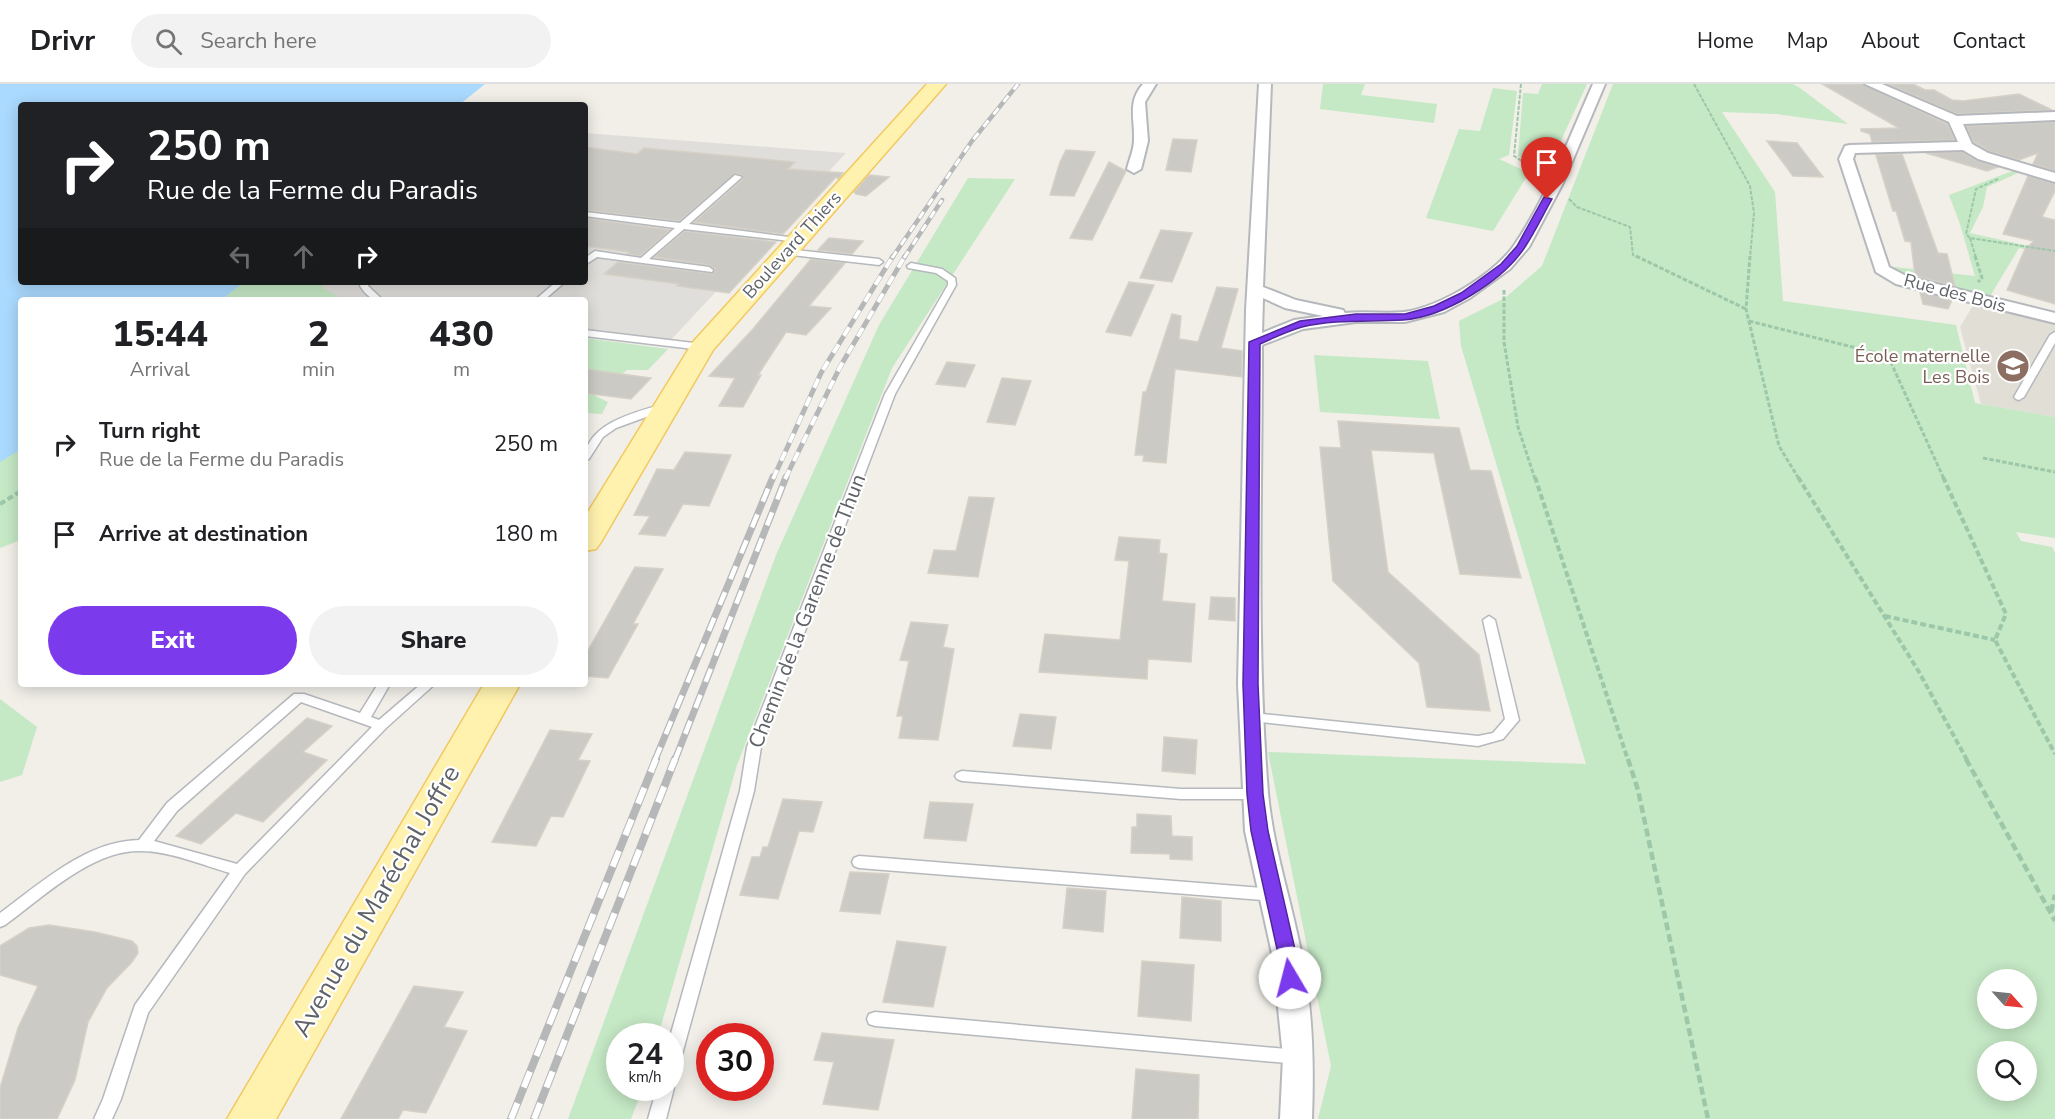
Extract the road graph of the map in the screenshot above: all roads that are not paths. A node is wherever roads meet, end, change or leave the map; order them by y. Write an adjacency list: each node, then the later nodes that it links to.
1 (937, 84): 14 (main road, Boulevard Thiers)
2 (1150, 84): 9 (street)
3 (1265, 84): 22 (street)
4 (1599, 84): 26 (street)
5 (1871, 84): 7 (street)
6 (2055, 116): 7 (street)
7 (1955, 120): 8 (street)
8 (1966, 146): 11 (street); 27 (street, Rue des Bois)
9 (1134, 169)
10 (738, 177): 13 (lane)
11 (2055, 178)
12 (588, 214): 13 (lane)
13 (682, 226): 14 (lane); 16 (lane)
14 (791, 246): 17 (lane); 32 (main road, Boulevard Thiers)
15 (590, 253): 16 (lane)
16 (642, 261): 19 (lane)
17 (879, 262)
18 (911, 266): 52 (lane, Chemin de la Garenne de Thun)
19 (709, 270)
20 (364, 285): 23 (lane)
21 (557, 285): 24 (lane)
22 (1255, 290): 25 (street); 28 (street)
23 (374, 297)
24 (543, 297)
25 (1291, 304): 26 (street); 28 (street)
26 (1356, 317): 29 (street)
27 (2055, 318)
28 (1254, 323): 29 (street); 29 (street); 41 (street)
29 (1300, 324)
30 (588, 333): 32 (lane)
31 (2055, 335): 33 (lane)
32 (702, 347): 34 (main road, Boulevard Thiers)
33 (2019, 397)
34 (661, 411): 35 (lane); 36 (main road)
35 (588, 452)
36 (588, 537)
37 (1489, 620): 41 (lane)
38 (382, 687): 42 (lane)
39 (425, 687): 43 (lane)
40 (500, 687): 56 (main road, Avenue du Maréchal Joffre)
41 (1252, 717): 45 (street)
42 (363, 719): 43 (lane); 46 (lane)
43 (381, 725): 48 (lane)
44 (962, 776): 45 (lane)
45 (1255, 794): 49 (street)
46 (143, 845): 48 (lane); 50 (lane)
47 (859, 861): 49 (lane)
48 (240, 870): 55 (lane)
49 (1274, 895): 53 (street)
50 (0, 921)
51 (875, 1019): 53 (lane)
52 (683, 1023)
53 (1299, 1057): 58 (street)
54 (662, 1101): 57 (lane)
55 (103, 1119)
56 (251, 1119)
57 (657, 1119)
58 (1296, 1119)

